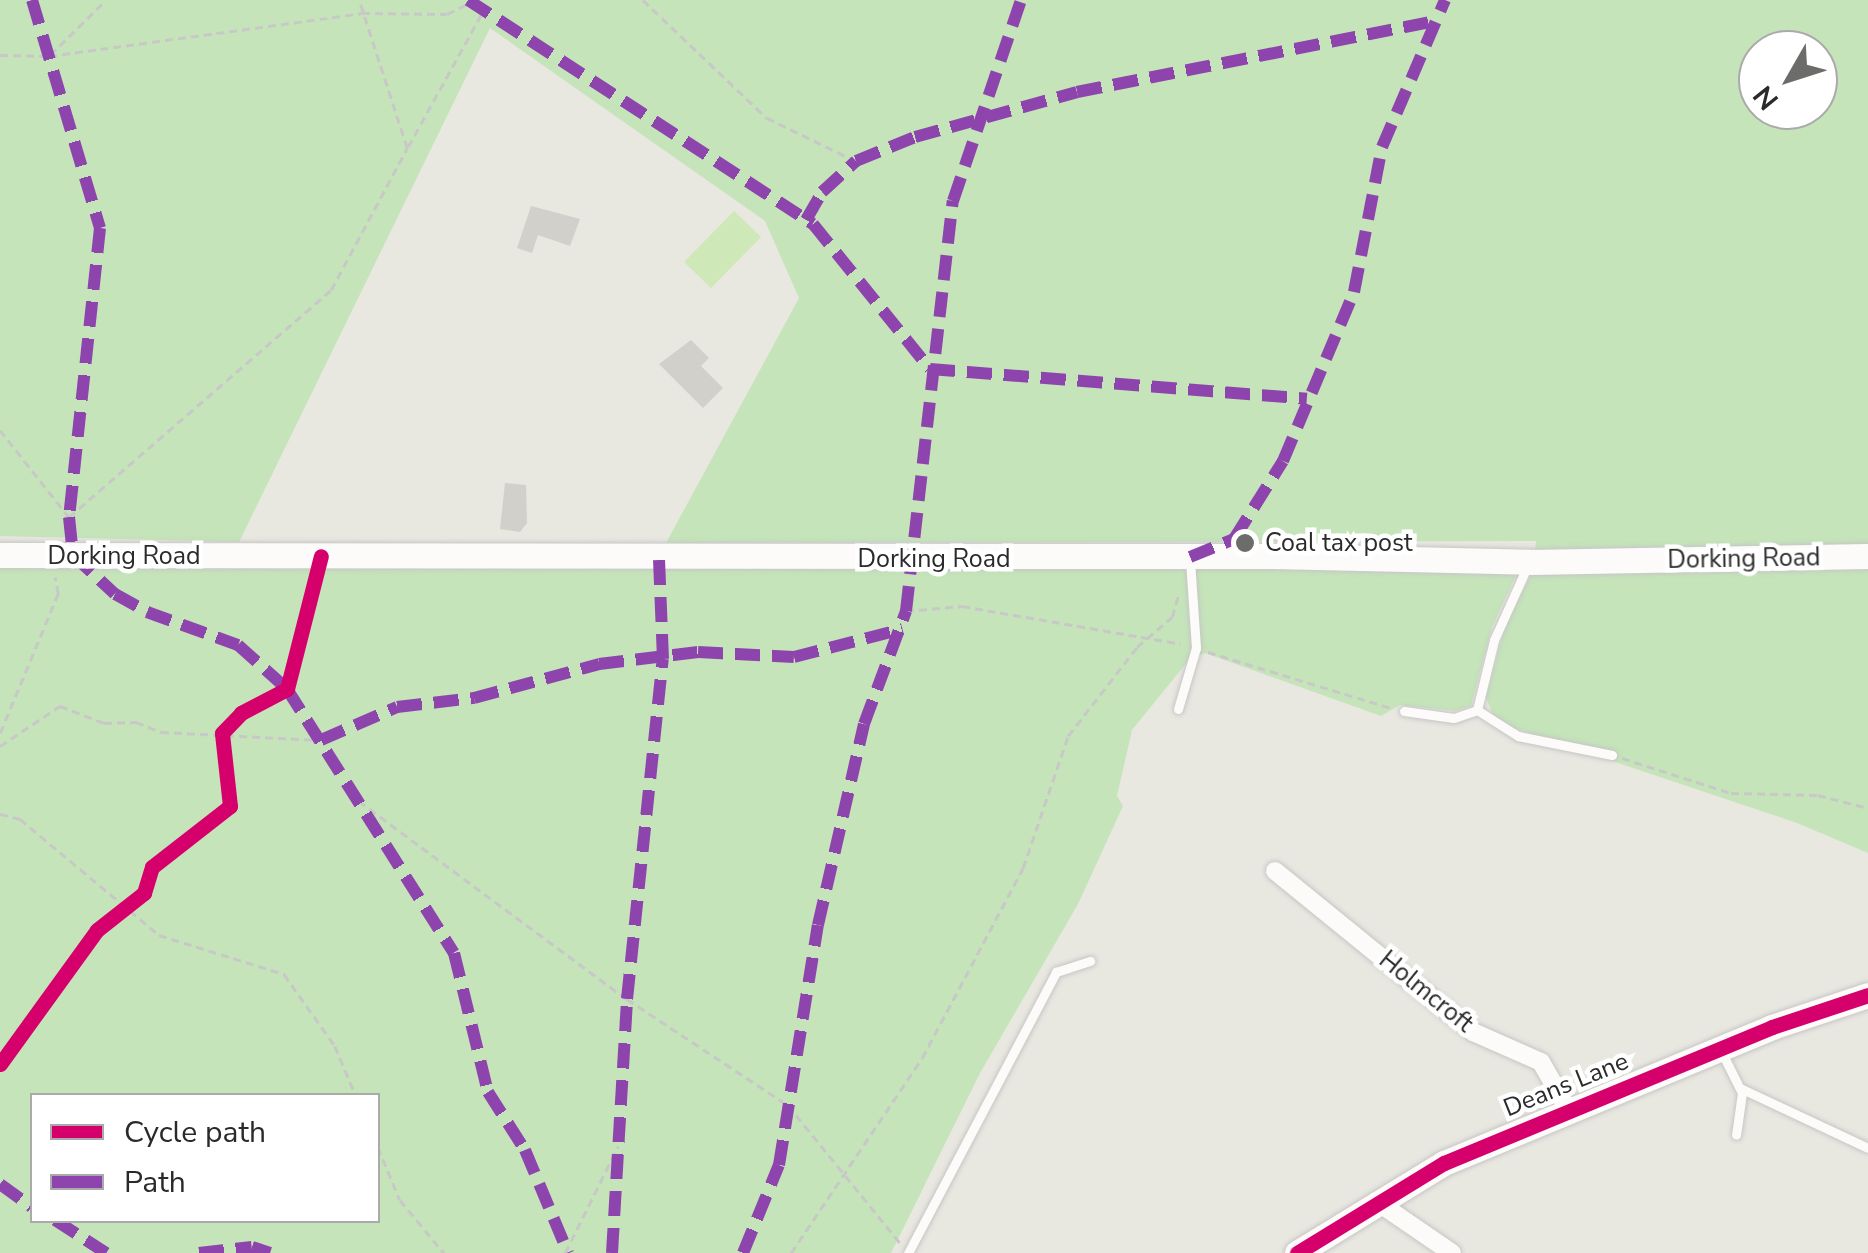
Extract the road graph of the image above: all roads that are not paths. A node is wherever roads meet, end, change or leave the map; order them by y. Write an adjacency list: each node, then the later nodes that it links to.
1 (0, 555): 3 (main road, Dorking Road)
2 (1868, 556): 4 (main road, Dorking Road)
3 (1190, 558): 4 (main road, Dorking Road); 5 (lane)
4 (1529, 562): 6 (lane)
5 (1178, 708)
6 (1477, 710): 7 (lane); 8 (lane)
7 (1404, 711)
8 (1612, 755)
9 (1275, 870): 14 (street, Holmcroft)
10 (1090, 961): 18 (lane)
11 (1868, 996): 12 (main road, Deans Lane)
12 (1719, 1049): 13 (lane); 14 (main road, Deans Lane)
13 (1740, 1088): 15 (lane); 16 (lane)
14 (1569, 1111): 17 (main road, Deans Lane)
15 (1736, 1135)
16 (1868, 1148)
17 (1376, 1201): 19 (main road, Deans Lane); 20 (street)
18 (908, 1253)
19 (1297, 1253)
20 (1452, 1253)

